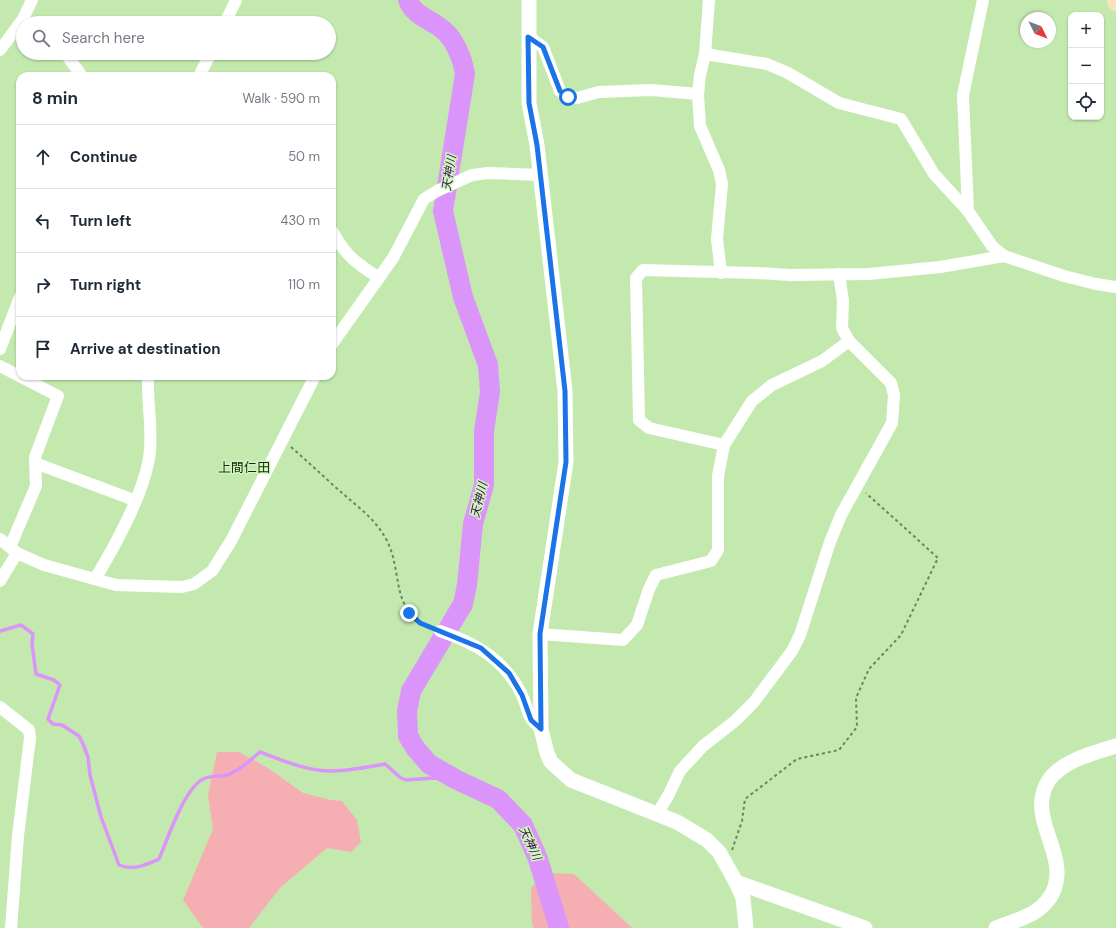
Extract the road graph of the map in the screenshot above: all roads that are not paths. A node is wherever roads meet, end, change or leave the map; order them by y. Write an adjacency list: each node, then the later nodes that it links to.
1 (32, 0): 8 (street)
2 (236, 0): 9 (street)
3 (529, 0): 11 (street)
4 (709, 0): 13 (street)
5 (983, 0): 20 (street)
6 (1115, 0): 7 (main road)
7 (1116, 3)
8 (27, 16)
9 (228, 16)
10 (16, 31): 12 (street)
11 (528, 37): 18 (street); 19 (street)
12 (0, 50)
13 (705, 54): 18 (street); 20 (street)
14 (70, 60): 16 (street)
15 (208, 60): 17 (street)
16 (79, 72)
17 (202, 72)
18 (698, 94): 23 (street)
19 (540, 175): 25 (street); 44 (street)
20 (968, 211): 22 (street)
21 (336, 239): 25 (street)
22 (1004, 256): 24 (street); 26 (street)
23 (721, 273): 24 (street); 36 (street)
24 (839, 274): 29 (street)
25 (379, 278): 28 (street)
26 (1116, 287)
27 (16, 307): 30 (street)
28 (336, 338)
29 (848, 341): 36 (street); 48 (street)
30 (0, 349)
31 (0, 366): 32 (street)
32 (16, 374)
33 (27, 380): 37 (street)
34 (148, 380): 38 (street)
35 (313, 380): 41 (street)
36 (724, 445): 44 (street)
37 (35, 463): 38 (street); 40 (street)
38 (134, 500): 41 (street)
39 (0, 539): 40 (street)
40 (14, 550): 41 (street); 42 (street)
41 (95, 579)
42 (0, 581)
43 (440, 631): 46 (street)
44 (540, 634): 46 (street)
45 (0, 707): 50 (street)
46 (541, 729): 48 (street)
47 (1116, 746): 53 (street)
48 (657, 814): 49 (street)
49 (736, 882): 51 (street); 52 (street)
50 (11, 928)
51 (746, 928)
52 (865, 928)
53 (996, 928)

